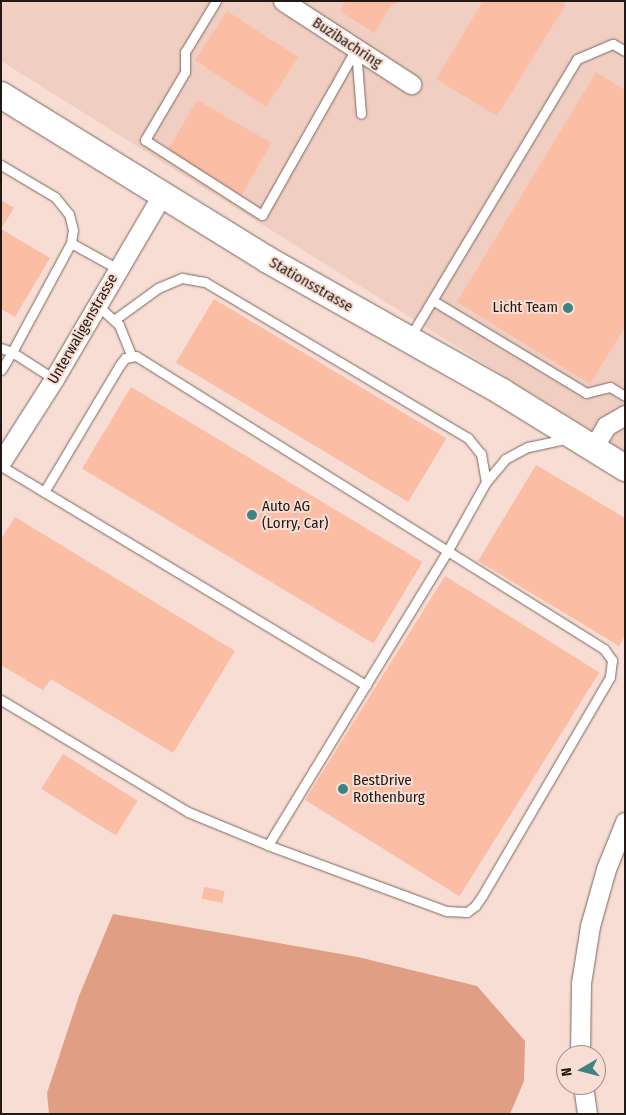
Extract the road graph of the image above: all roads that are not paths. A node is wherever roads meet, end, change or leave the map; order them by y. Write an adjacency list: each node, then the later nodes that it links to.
1 (216, 1): 3 (lane)
2 (283, 1): 3 (street, Buzibachring)
3 (356, 49): 5 (street, Buzibachring); 7 (lane)
4 (625, 51): 12 (lane)
5 (411, 84)
6 (1, 95): 9 (main road, Stationsstrasse)
7 (362, 114)
8 (1, 165): 10 (lane)
9 (162, 195): 11 (street, Unterwaligenstrasse); 15 (main road, Stationsstrasse)
10 (71, 243): 11 (lane); 17 (lane)
11 (118, 270): 13 (street, Unterwaligenstrasse)
12 (432, 300): 15 (lane); 21 (lane)
13 (97, 304): 14 (lane); 20 (street, Unterwaligenstrasse)
14 (114, 320): 18 (lane); 27 (lane)
15 (408, 339): 23 (main road, Stationsstrasse)
16 (1, 348): 17 (lane)
17 (12, 352): 19 (lane); 20 (lane)
18 (131, 355): 28 (lane); 29 (lane)
19 (1, 370)
20 (54, 379): 24 (street, Unterwaligenstrasse)
21 (625, 396)
22 (625, 415): 23 (street)
23 (584, 442): 26 (main road, Stationsstrasse); 27 (lane)
24 (1, 462)
25 (1, 466): 28 (lane)
26 (625, 468)
27 (486, 482): 29 (lane)
28 (44, 492): 30 (lane)
29 (448, 550): 30 (lane); 33 (lane)
30 (366, 685): 33 (lane)
31 (1, 700): 33 (lane)
32 (625, 822): 34 (street)
33 (268, 845)
34 (580, 1045)
35 (584, 1095): 36 (street)
36 (587, 1114)

